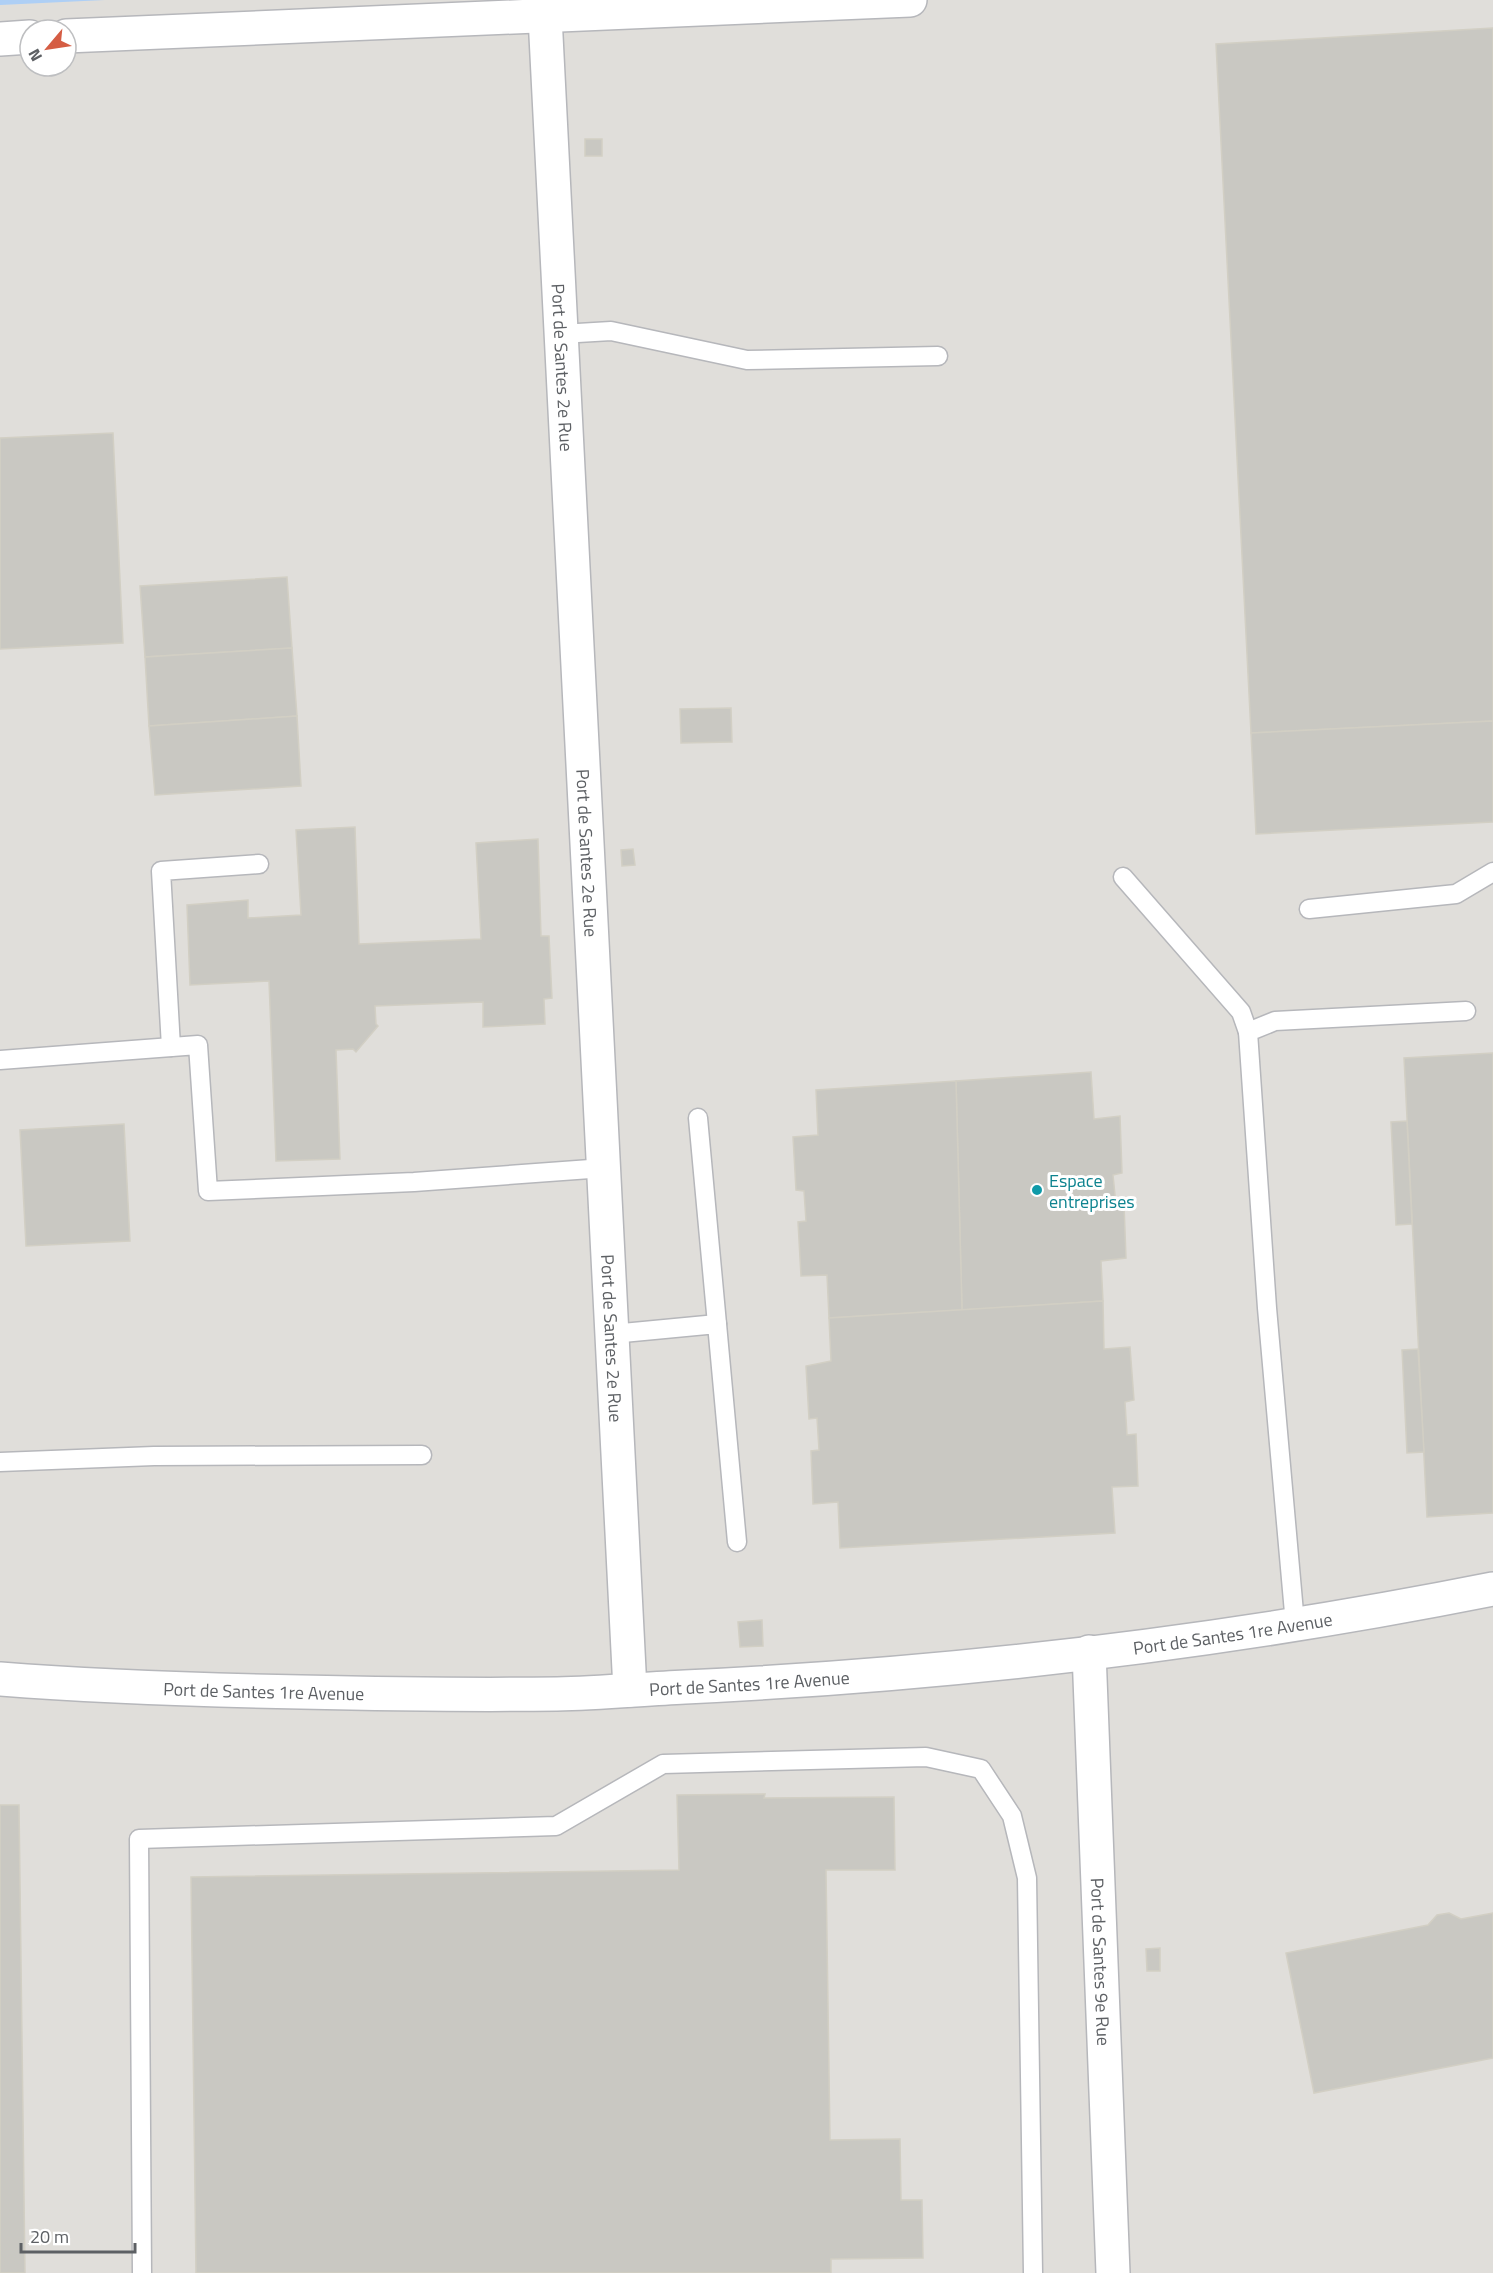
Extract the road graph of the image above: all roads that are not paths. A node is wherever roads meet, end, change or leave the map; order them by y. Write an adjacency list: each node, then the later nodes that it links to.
1 (910, 0): 2 (street)
2 (545, 16): 3 (street); 6 (street, Port de Santes 2e Rue)
3 (78, 35)
4 (18, 38): 5 (street)
5 (0, 39)
6 (561, 334): 7 (lane); 17 (street, Port de Santes 2e Rue)
7 (938, 356)
8 (259, 864): 14 (lane)
9 (1493, 872): 11 (lane)
10 (1123, 877): 13 (lane)
11 (1309, 909)
12 (1466, 1011): 13 (lane)
13 (1248, 1032): 24 (lane)
14 (171, 1047): 15 (lane); 17 (lane)
15 (0, 1060)
16 (698, 1118): 18 (lane)
17 (603, 1168): 19 (street, Port de Santes 2e Rue)
18 (717, 1324): 19 (lane); 22 (lane)
19 (612, 1334): 27 (street, Port de Santes 2e Rue)
20 (422, 1455): 21 (lane)
21 (0, 1462)
22 (737, 1542)
23 (1493, 1589): 24 (street, Port de Santes 1re Avenue)
24 (1295, 1624): 25 (street, Port de Santes 1re Avenue)
25 (1089, 1652): 27 (street, Port de Santes 1re Avenue); 30 (street, Port de Santes 9e Rue)
26 (0, 1679): 27 (street, Port de Santes 1re Avenue)
27 (630, 1690)
28 (142, 2273): 29 (lane)
29 (1033, 2273)
30 (1113, 2273)

